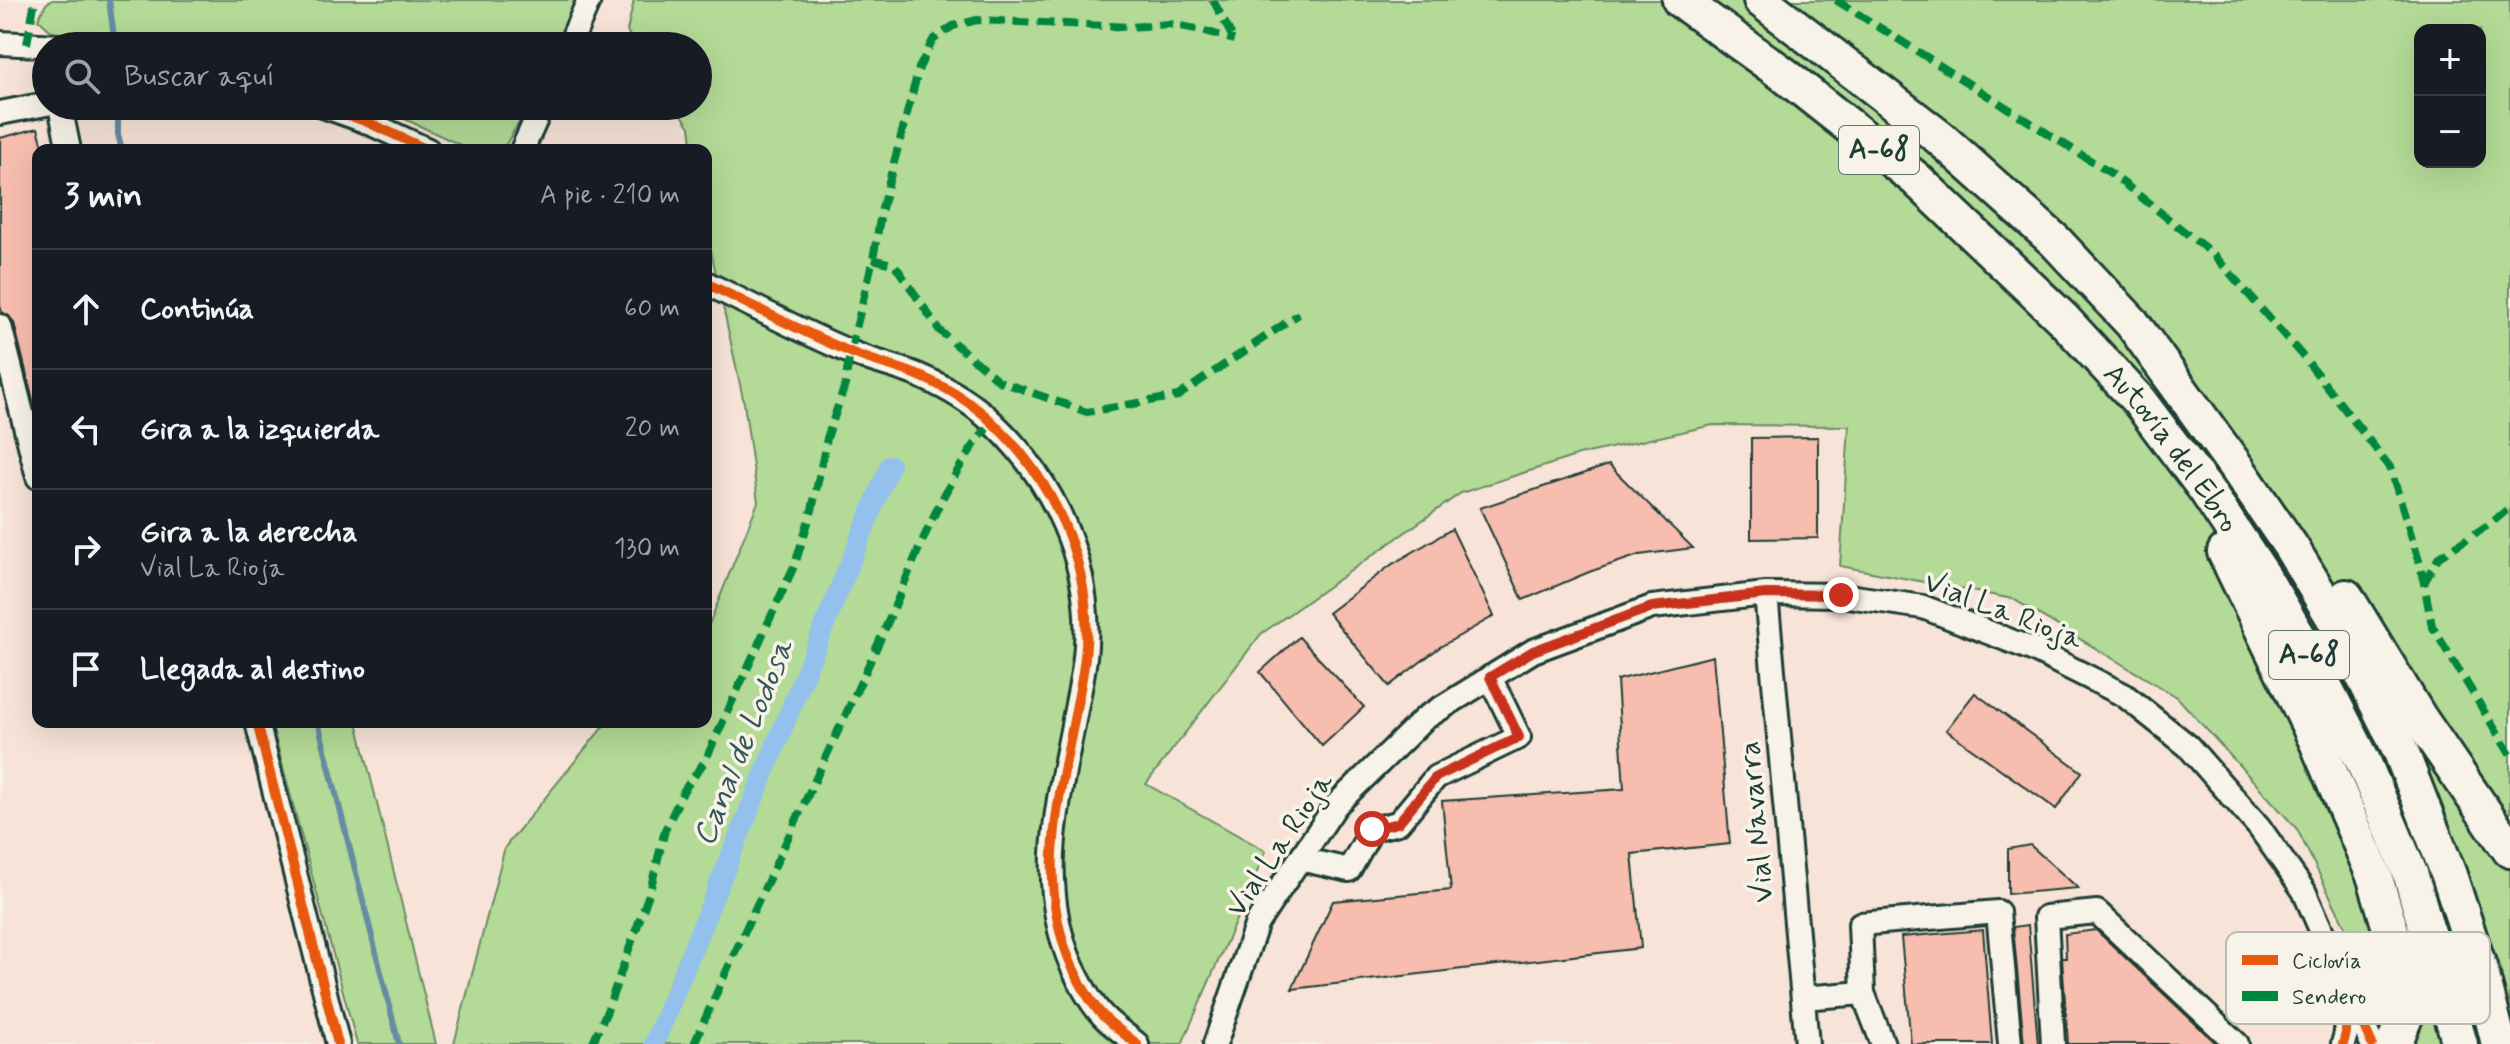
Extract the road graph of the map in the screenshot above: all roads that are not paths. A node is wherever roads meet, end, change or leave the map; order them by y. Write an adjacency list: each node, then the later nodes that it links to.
1 (589, 0): 4 (street)
2 (1680, 0): 16 (highway, Autovía del Ebro / A-68)
3 (1761, 0): 17 (highway, Autovía del Ebro / A-68)
4 (575, 32)
5 (0, 43): 6 (street)
6 (32, 45)
7 (32, 107): 8 (street)
8 (0, 113)
9 (63, 120): 12 (street)
10 (362, 120): 13 (street)
11 (536, 120): 14 (street)
12 (68, 144)
13 (415, 144)
14 (525, 144)
15 (712, 286): 37 (street)
16 (2063, 319): 26 (highway); 27 (highway, Autovía del Ebro / A-68)
17 (2132, 323): 23 (highway); 28 (highway, Autovía del Ebro / A-68)
18 (0, 326): 19 (street)
19 (32, 453)
20 (1766, 594): 21 (street, Vial La Rioja); 25 (street, Vial La Rioja); 30 (street, Vial Navarra)
21 (1490, 677): 24 (street, Vial La Rioja); 24 (street)
22 (259, 728): 36 (street)
23 (2510, 850)
24 (1300, 859): 38 (street, Vial La Rioja)
25 (2322, 932)
26 (2391, 932)
27 (2427, 932)
28 (2468, 932)
29 (1863, 993): 30 (street); 40 (street); 41 (street)
30 (1803, 998): 39 (street, Vial Navarra)
31 (2490, 1008): 48 (highway, Autovía del Ebro / A-68)
32 (2346, 1024): 44 (street)
33 (2363, 1024): 45 (street, Vial La Rioja)
34 (2402, 1024): 46 (highway)
35 (2454, 1024): 47 (highway, Autovía del Ebro / A-68)
36 (338, 1044)
37 (1137, 1044)
38 (1215, 1044)
39 (1807, 1044)
40 (1883, 1044)
41 (2010, 1044)
42 (2053, 1044): 43 (street)
43 (2237, 1044)
44 (2343, 1044)
45 (2372, 1044)
46 (2394, 1044)
47 (2460, 1044)
48 (2499, 1044)

